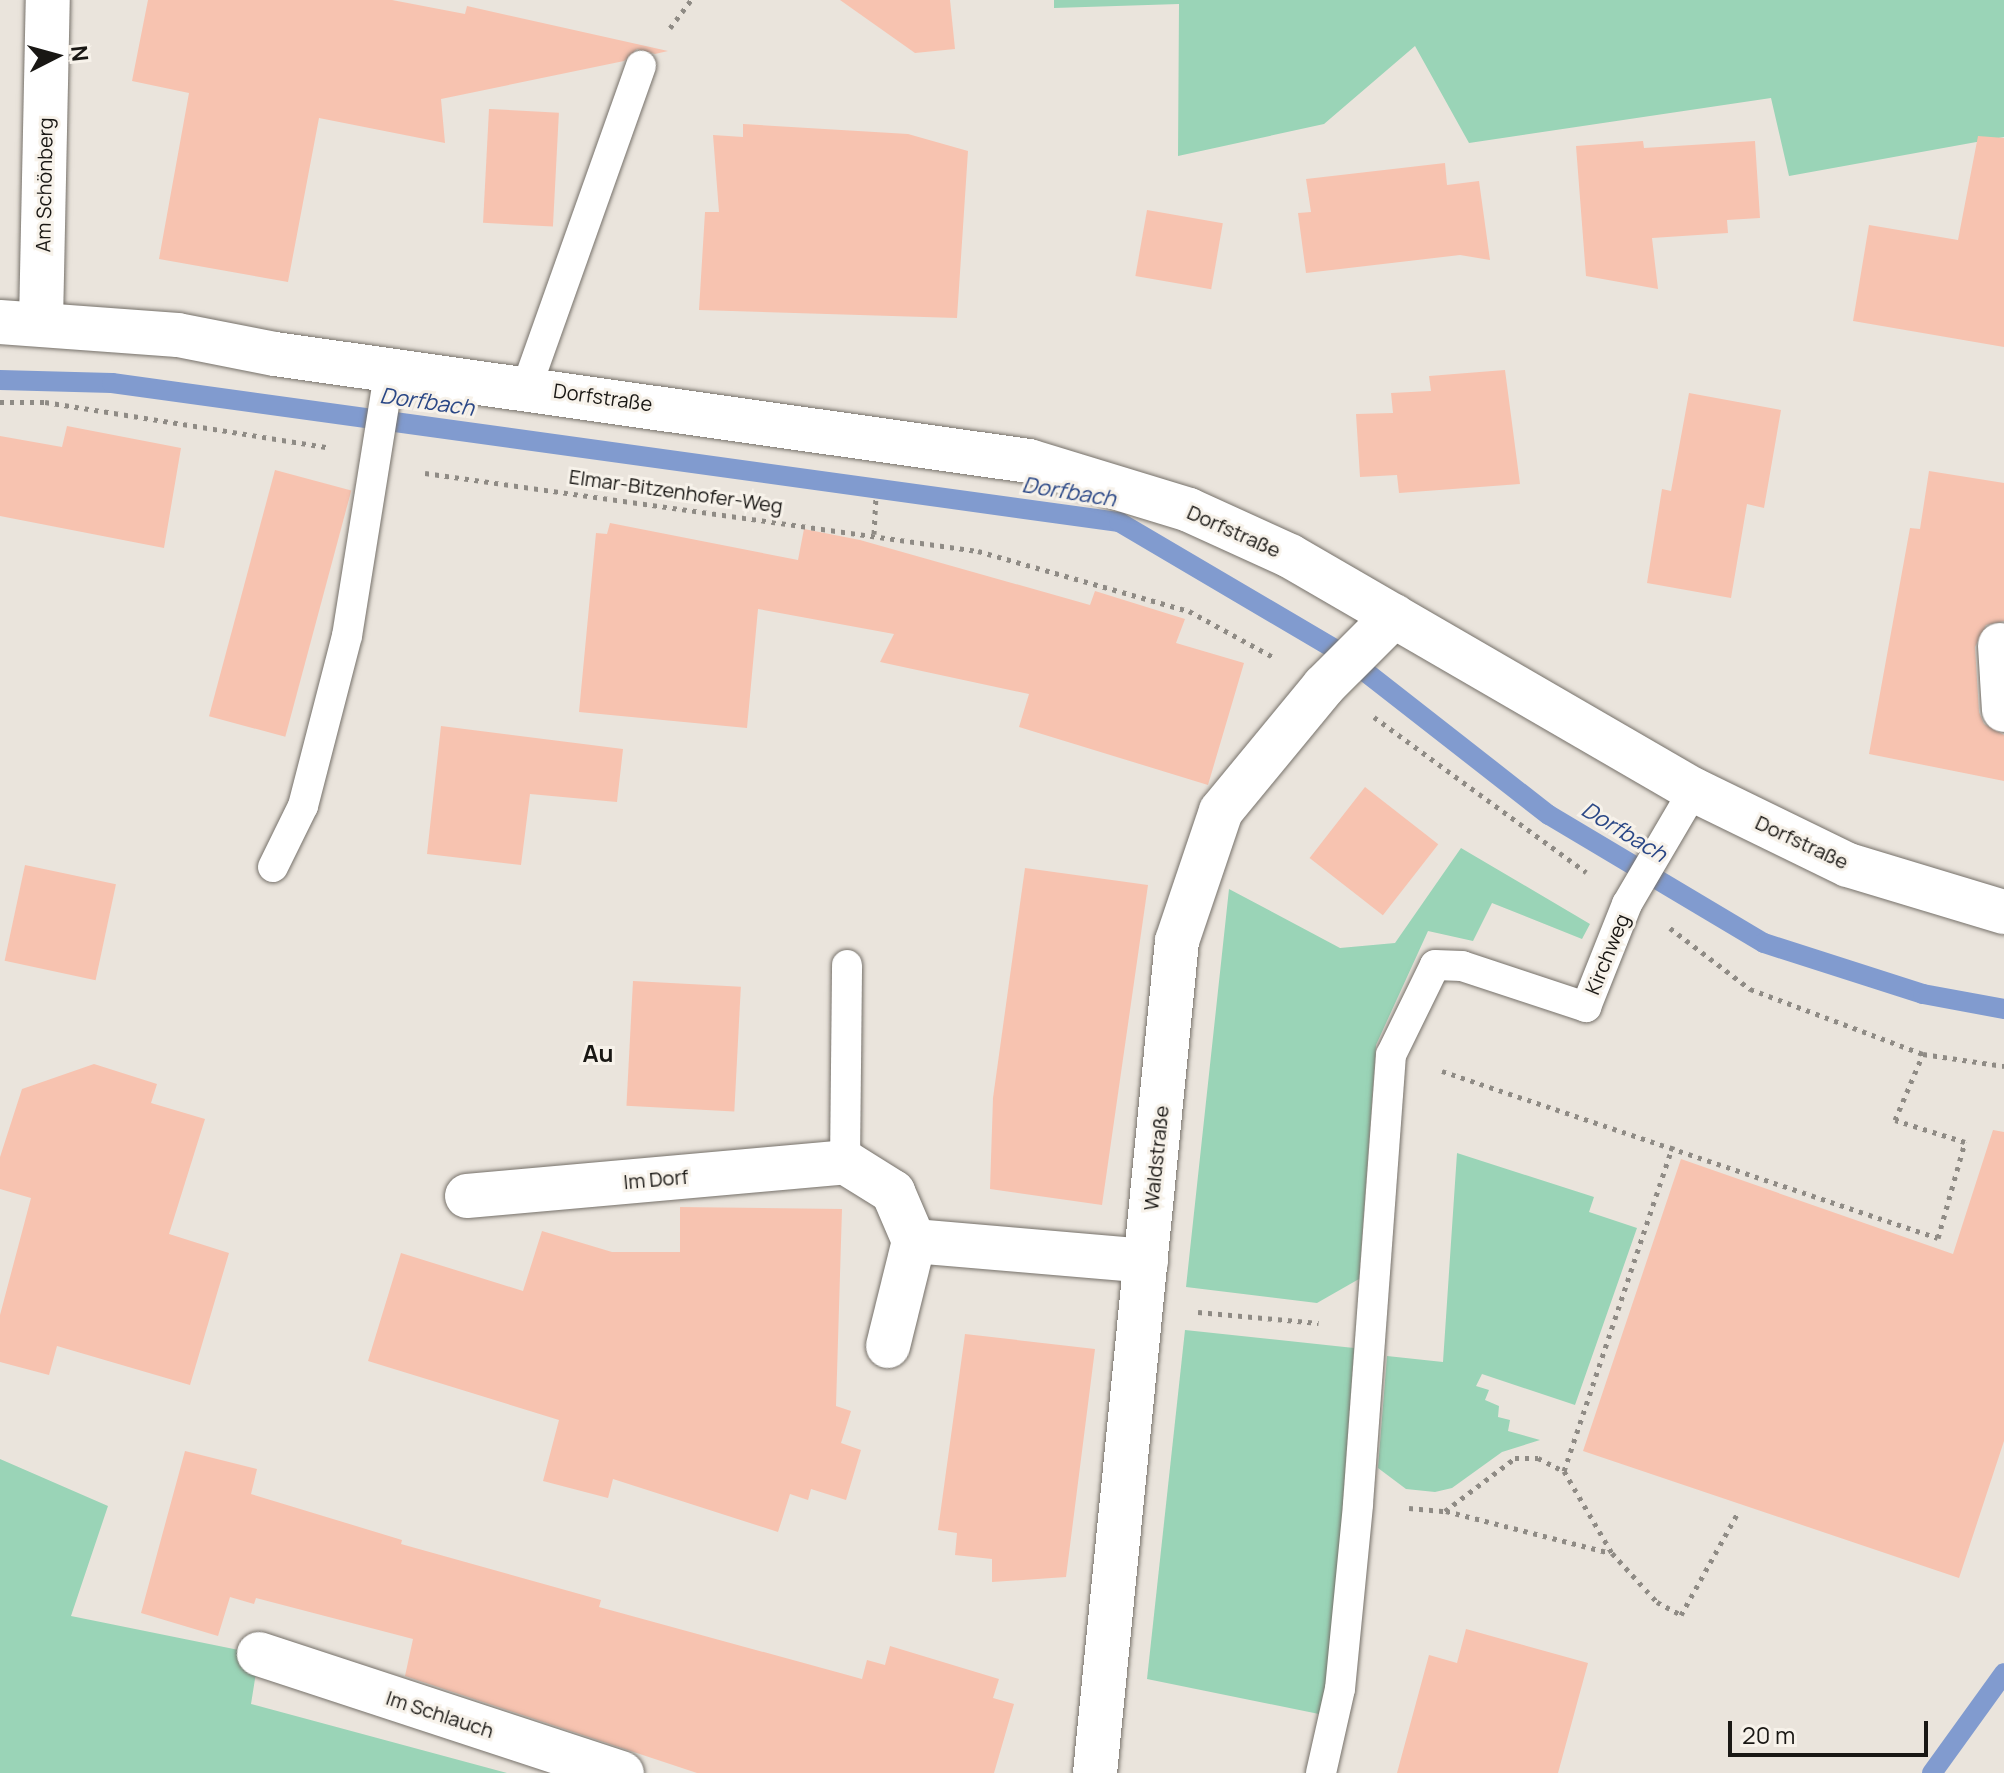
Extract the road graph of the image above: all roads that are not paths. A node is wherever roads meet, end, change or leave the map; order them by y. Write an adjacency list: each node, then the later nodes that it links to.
1 (48, 0): 3 (street, Am Schönberg)
2 (641, 66): 5 (lane)
3 (21, 322): 4 (street, Dorfstraße)
4 (387, 383): 5 (street, Dorfstraße); 10 (lane)
5 (527, 386): 6 (street, Dorfstraße)
6 (1384, 626): 9 (street, Dorfstraße); 16 (street, Waldstraße)
7 (2000, 645): 8 (street)
8 (2004, 710)
9 (1694, 790): 11 (street, Dorfstraße); 21 (lane, Kirchweg)
10 (273, 867)
11 (2004, 912)
12 (847, 965): 13 (lane)
13 (845, 1162): 14 (street, Im Dorf); 15 (street)
14 (467, 1196)
15 (914, 1241): 16 (street); 17 (street)
16 (1146, 1261): 20 (street, Waldstraße)
17 (888, 1346)
18 (259, 1654): 19 (street, Im Schlauch)
19 (622, 1773)
20 (1095, 1773)
21 (1321, 1773)

